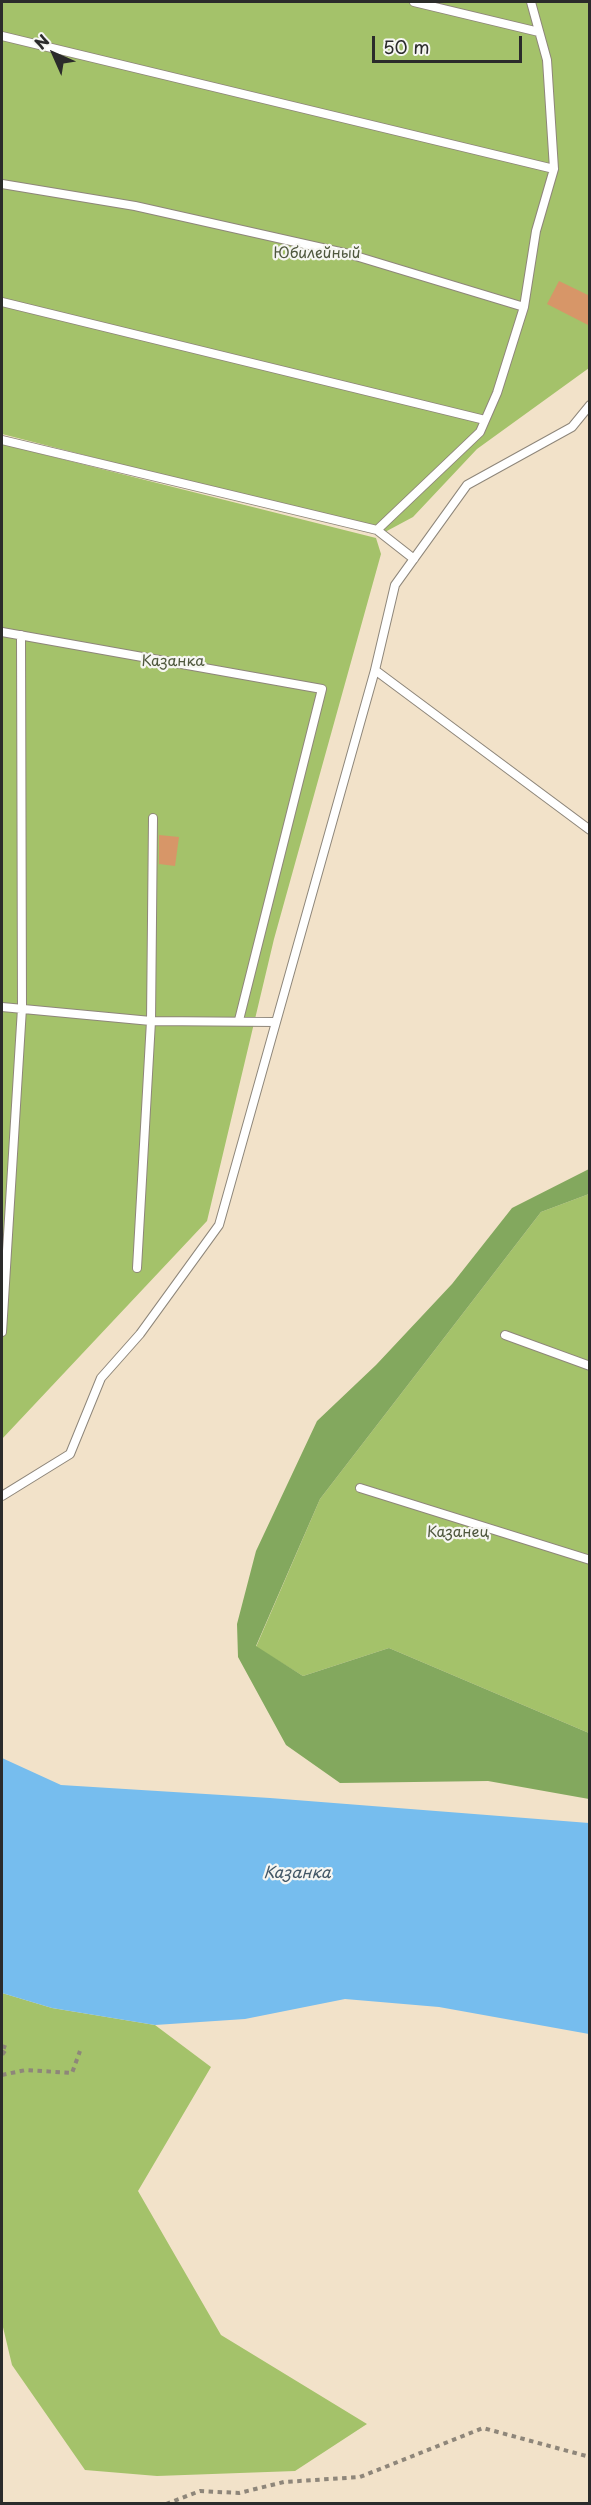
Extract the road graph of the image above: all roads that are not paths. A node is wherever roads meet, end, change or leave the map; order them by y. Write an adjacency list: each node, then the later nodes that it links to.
1 (414, 2): 3 (lane)
2 (531, 2): 3 (lane)
3 (539, 32): 5 (lane)
4 (2, 36): 5 (lane)
5 (554, 169): 8 (lane)
6 (2, 184): 8 (lane)
7 (2, 302): 10 (lane)
8 (524, 307): 10 (lane)
9 (590, 405): 13 (lane)
10 (485, 420): 12 (lane)
11 (2, 440): 12 (lane)
12 (377, 530): 13 (lane)
13 (414, 560): 16 (lane)
14 (2, 632): 15 (lane)
15 (21, 634): 20 (lane); 21 (lane)
16 (375, 670): 18 (lane); 23 (lane)
17 (153, 818): 22 (lane)
18 (590, 830)
19 (2, 1007): 20 (lane)
20 (22, 1008): 22 (lane); 25 (lane)
21 (239, 1020): 22 (lane); 23 (lane)
22 (151, 1021): 24 (lane)
23 (276, 1022): 29 (lane)
24 (137, 1268)
25 (2, 1332)
26 (505, 1335): 27 (lane)
27 (590, 1366)
28 (360, 1488): 30 (lane)
29 (2, 1496)
30 (590, 1560)

